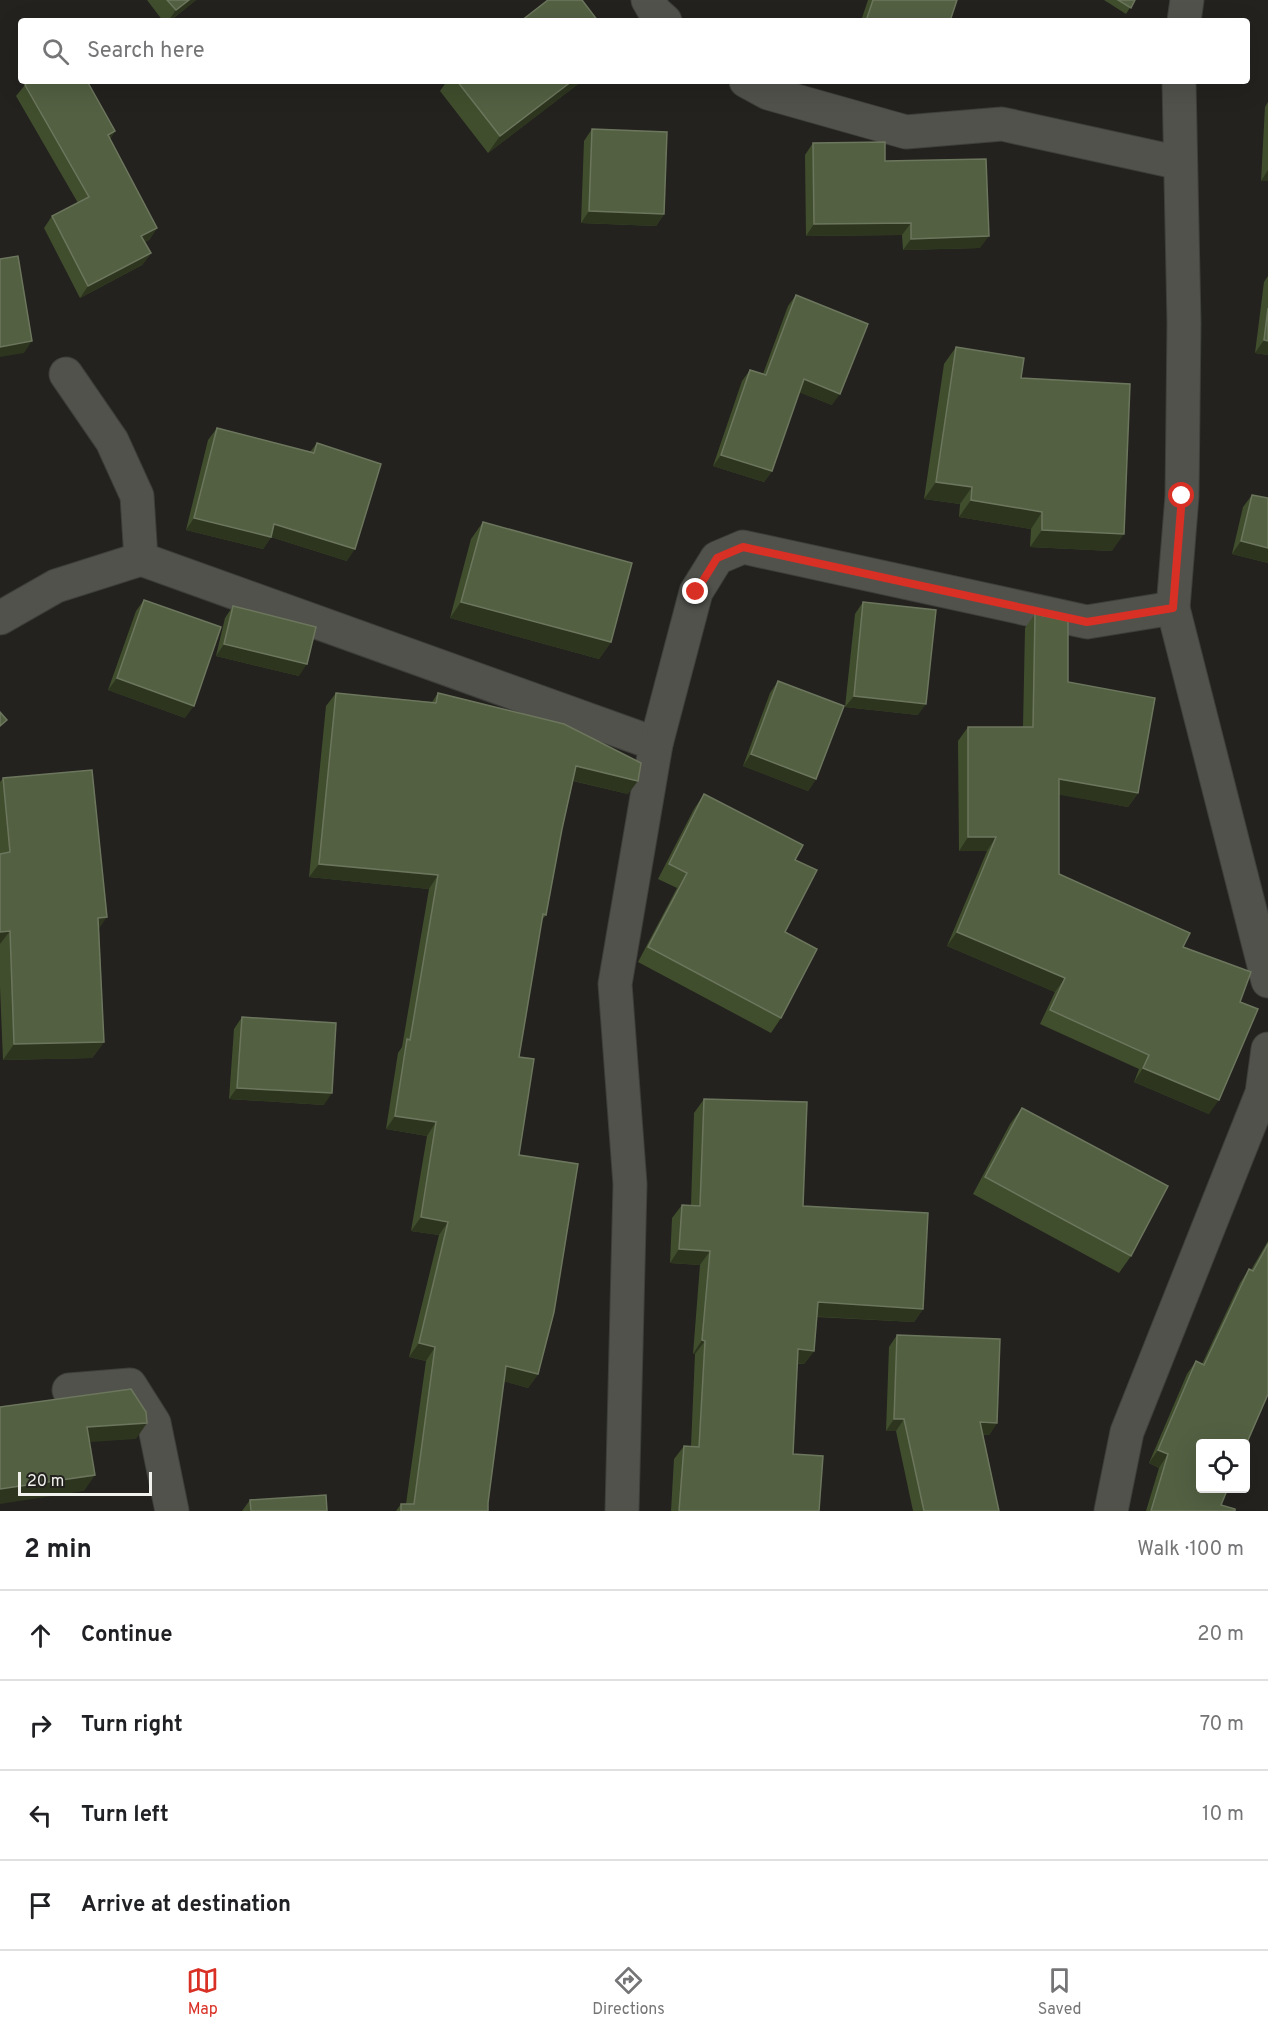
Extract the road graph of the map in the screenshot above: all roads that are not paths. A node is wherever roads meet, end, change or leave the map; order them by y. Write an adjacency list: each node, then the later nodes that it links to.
1 (648, 0): 3 (street)
2 (1187, 0): 4 (street)
3 (662, 18)
4 (1184, 18)
5 (752, 84): 7 (street)
6 (1179, 84): 7 (street)
7 (1180, 163): 10 (street)
8 (66, 374): 9 (street)
9 (141, 559): 11 (street); 12 (street)
10 (1173, 608): 12 (street); 13 (street)
11 (0, 618)
12 (656, 744): 17 (street)
13 (1268, 981)
14 (1268, 1049): 18 (street)
15 (69, 1390): 16 (street)
16 (172, 1511)
17 (622, 1511)
18 (1111, 1511)

